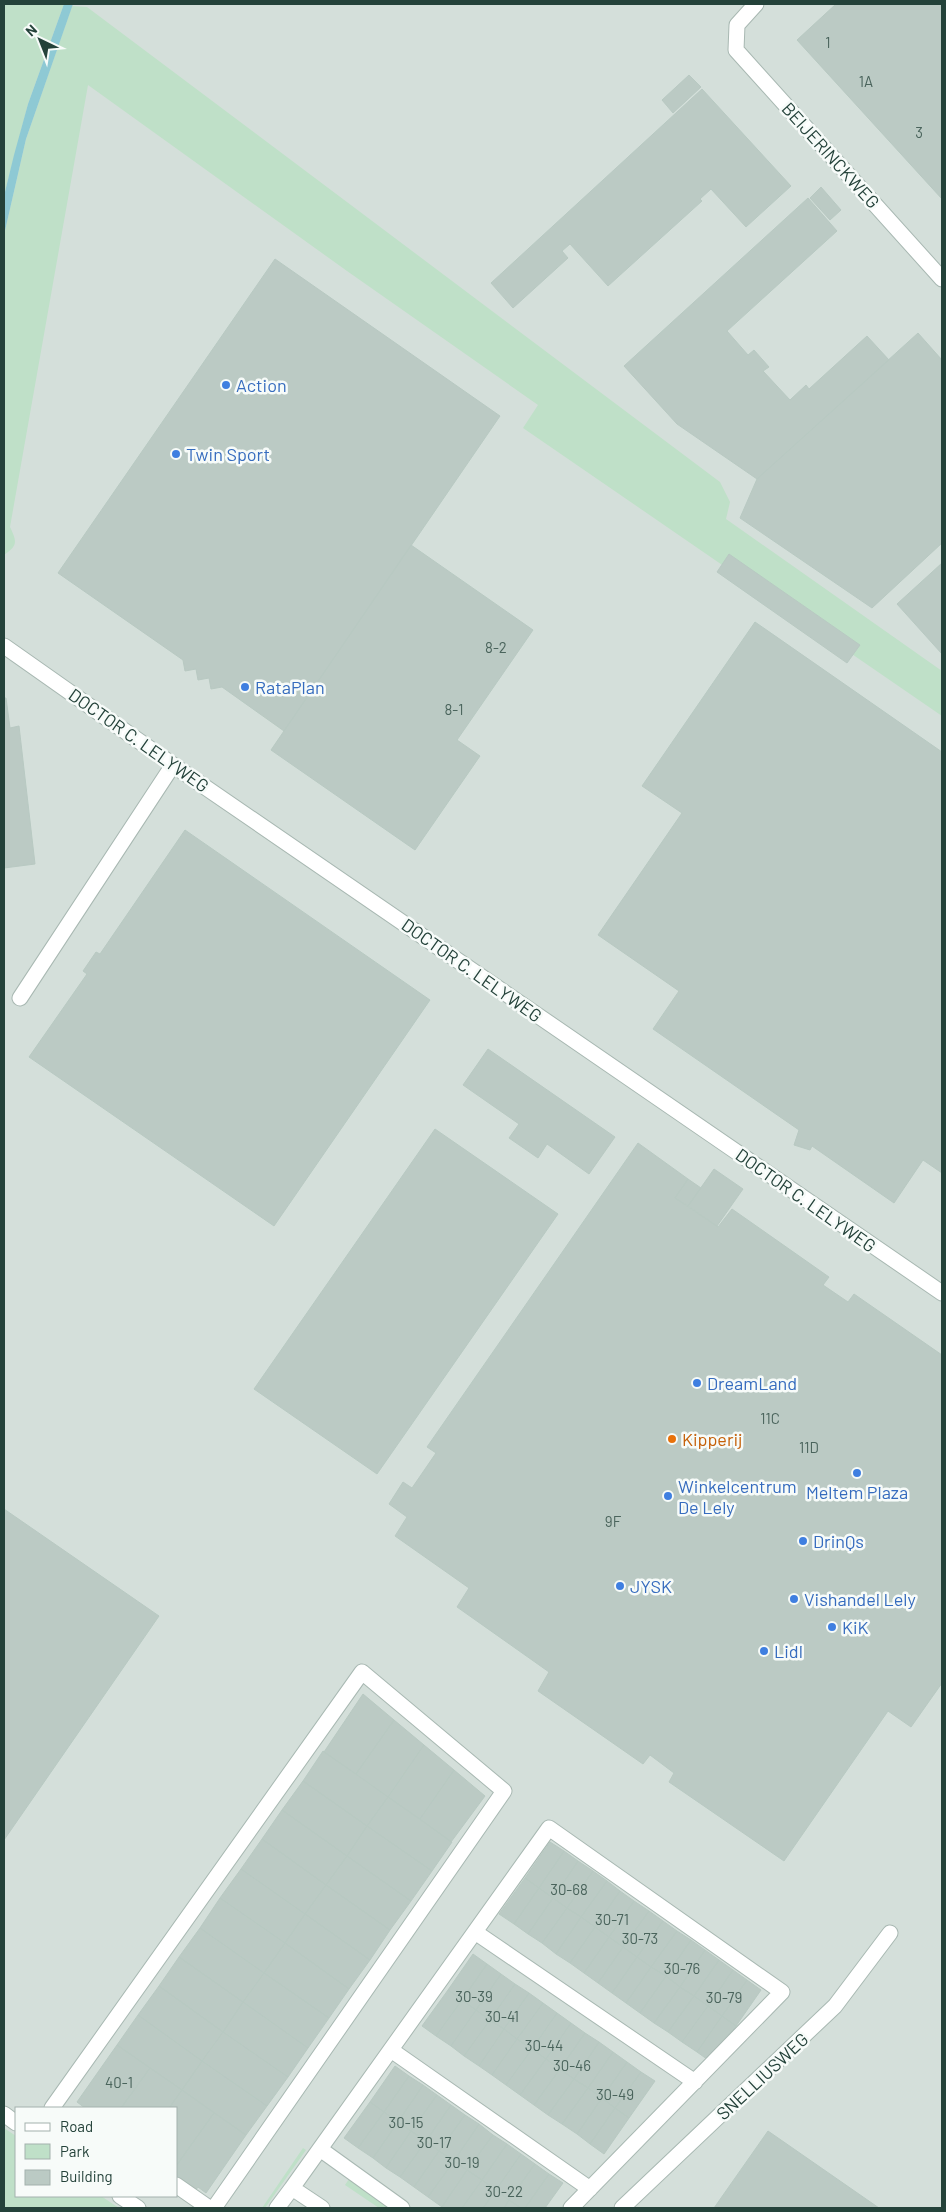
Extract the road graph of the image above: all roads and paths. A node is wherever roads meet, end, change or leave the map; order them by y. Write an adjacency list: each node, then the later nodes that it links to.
1 (756, 4): 2 (street, BEIJERINCKWEG)
2 (942, 279)
3 (4, 646): 4 (street, DOCTOR C. LELYWEG)
4 (173, 765): 5 (street); 6 (street, DOCTOR C. LELYWEG)
5 (20, 998)
6 (942, 1293)
7 (475, 1932): 9 (street); 10 (street); 10 (street)
8 (890, 1933): 26 (street, SNELLIUSWEG)
9 (390, 2050): 14 (street); 17 (street)
10 (695, 2082): 17 (street)
11 (60, 2105): 21 (street)
12 (4, 2114): 13 (street)
13 (15, 2122)
14 (320, 2149): 16 (street); 24 (street)
15 (178, 2186): 20 (street)
16 (292, 2188): 22 (street); 23 (street)
17 (590, 2189): 25 (street)
18 (122, 2197): 19 (street)
19 (138, 2208)
20 (209, 2208)
21 (214, 2208)
22 (277, 2208)
23 (322, 2208)
24 (402, 2208)
25 (571, 2208)
26 (622, 2208)

